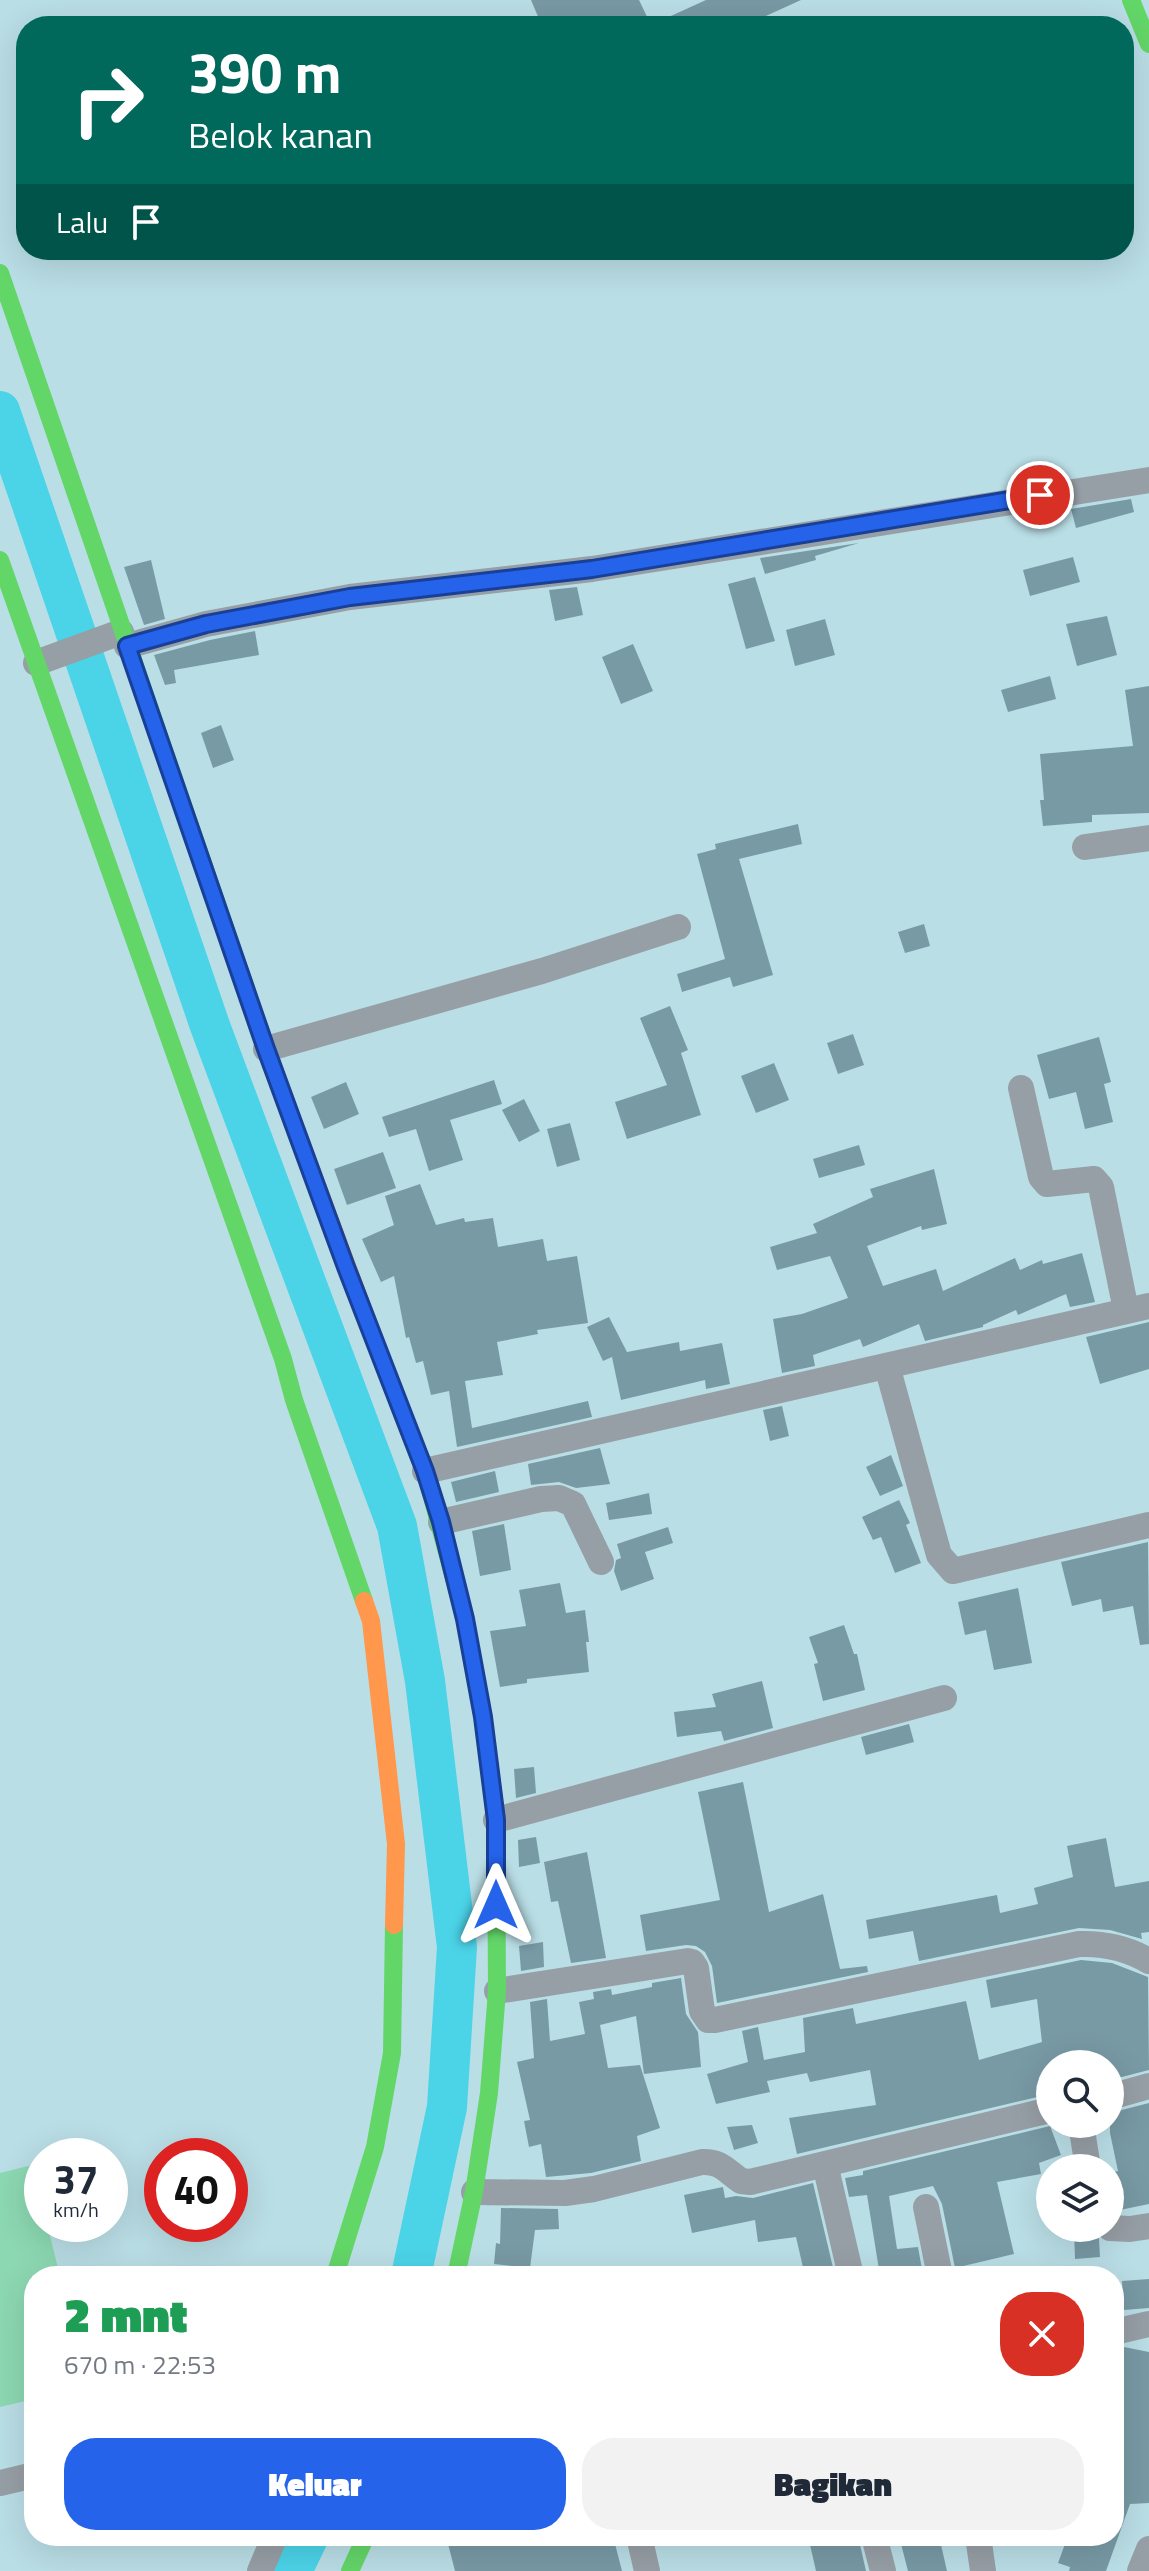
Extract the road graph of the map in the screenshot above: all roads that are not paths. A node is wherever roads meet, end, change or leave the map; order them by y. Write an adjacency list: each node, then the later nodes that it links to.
1 (1131, 0): 2 (street)
2 (1149, 44)
3 (0, 273): 6 (street)
4 (1149, 480): 6 (street)
5 (0, 560): 7 (street)
6 (121, 638): 7 (street); 11 (street)
7 (48, 659): 31 (street)
8 (1149, 838): 9 (street)
9 (1085, 847)
10 (678, 927): 11 (street)
11 (266, 1049): 15 (street)
12 (1021, 1088): 13 (street)
13 (1138, 1308): 14 (street)
14 (887, 1366): 15 (street); 17 (street)
15 (425, 1471): 16 (street)
16 (441, 1522): 18 (street); 20 (street)
17 (1149, 1525)
18 (601, 1562)
19 (944, 1698): 20 (street)
20 (496, 1820): 22 (street)
21 (1149, 1961): 22 (street)
22 (497, 1991): 27 (street)
23 (1149, 2086): 24 (street)
24 (1124, 2093)
25 (1036, 2113): 26 (street)
26 (825, 2164): 27 (street); 33 (street)
27 (474, 2192): 32 (street)
28 (926, 2207): 34 (street)
29 (1149, 2226): 30 (street)
30 (1124, 2229)
31 (338, 2266)
32 (458, 2266)
33 (849, 2266)
34 (938, 2266)
35 (1149, 2324): 36 (street)
36 (1124, 2330)
37 (24, 2477): 38 (street)
38 (0, 2483)
39 (271, 2546): 45 (street)
40 (361, 2546): 46 (street)
41 (641, 2546): 47 (street)
42 (877, 2546): 48 (street)
43 (979, 2546): 49 (street)
44 (1149, 2549): 50 (street)
45 (260, 2571)
46 (350, 2571)
47 (647, 2571)
48 (883, 2571)
49 (983, 2571)
50 (1140, 2571)

